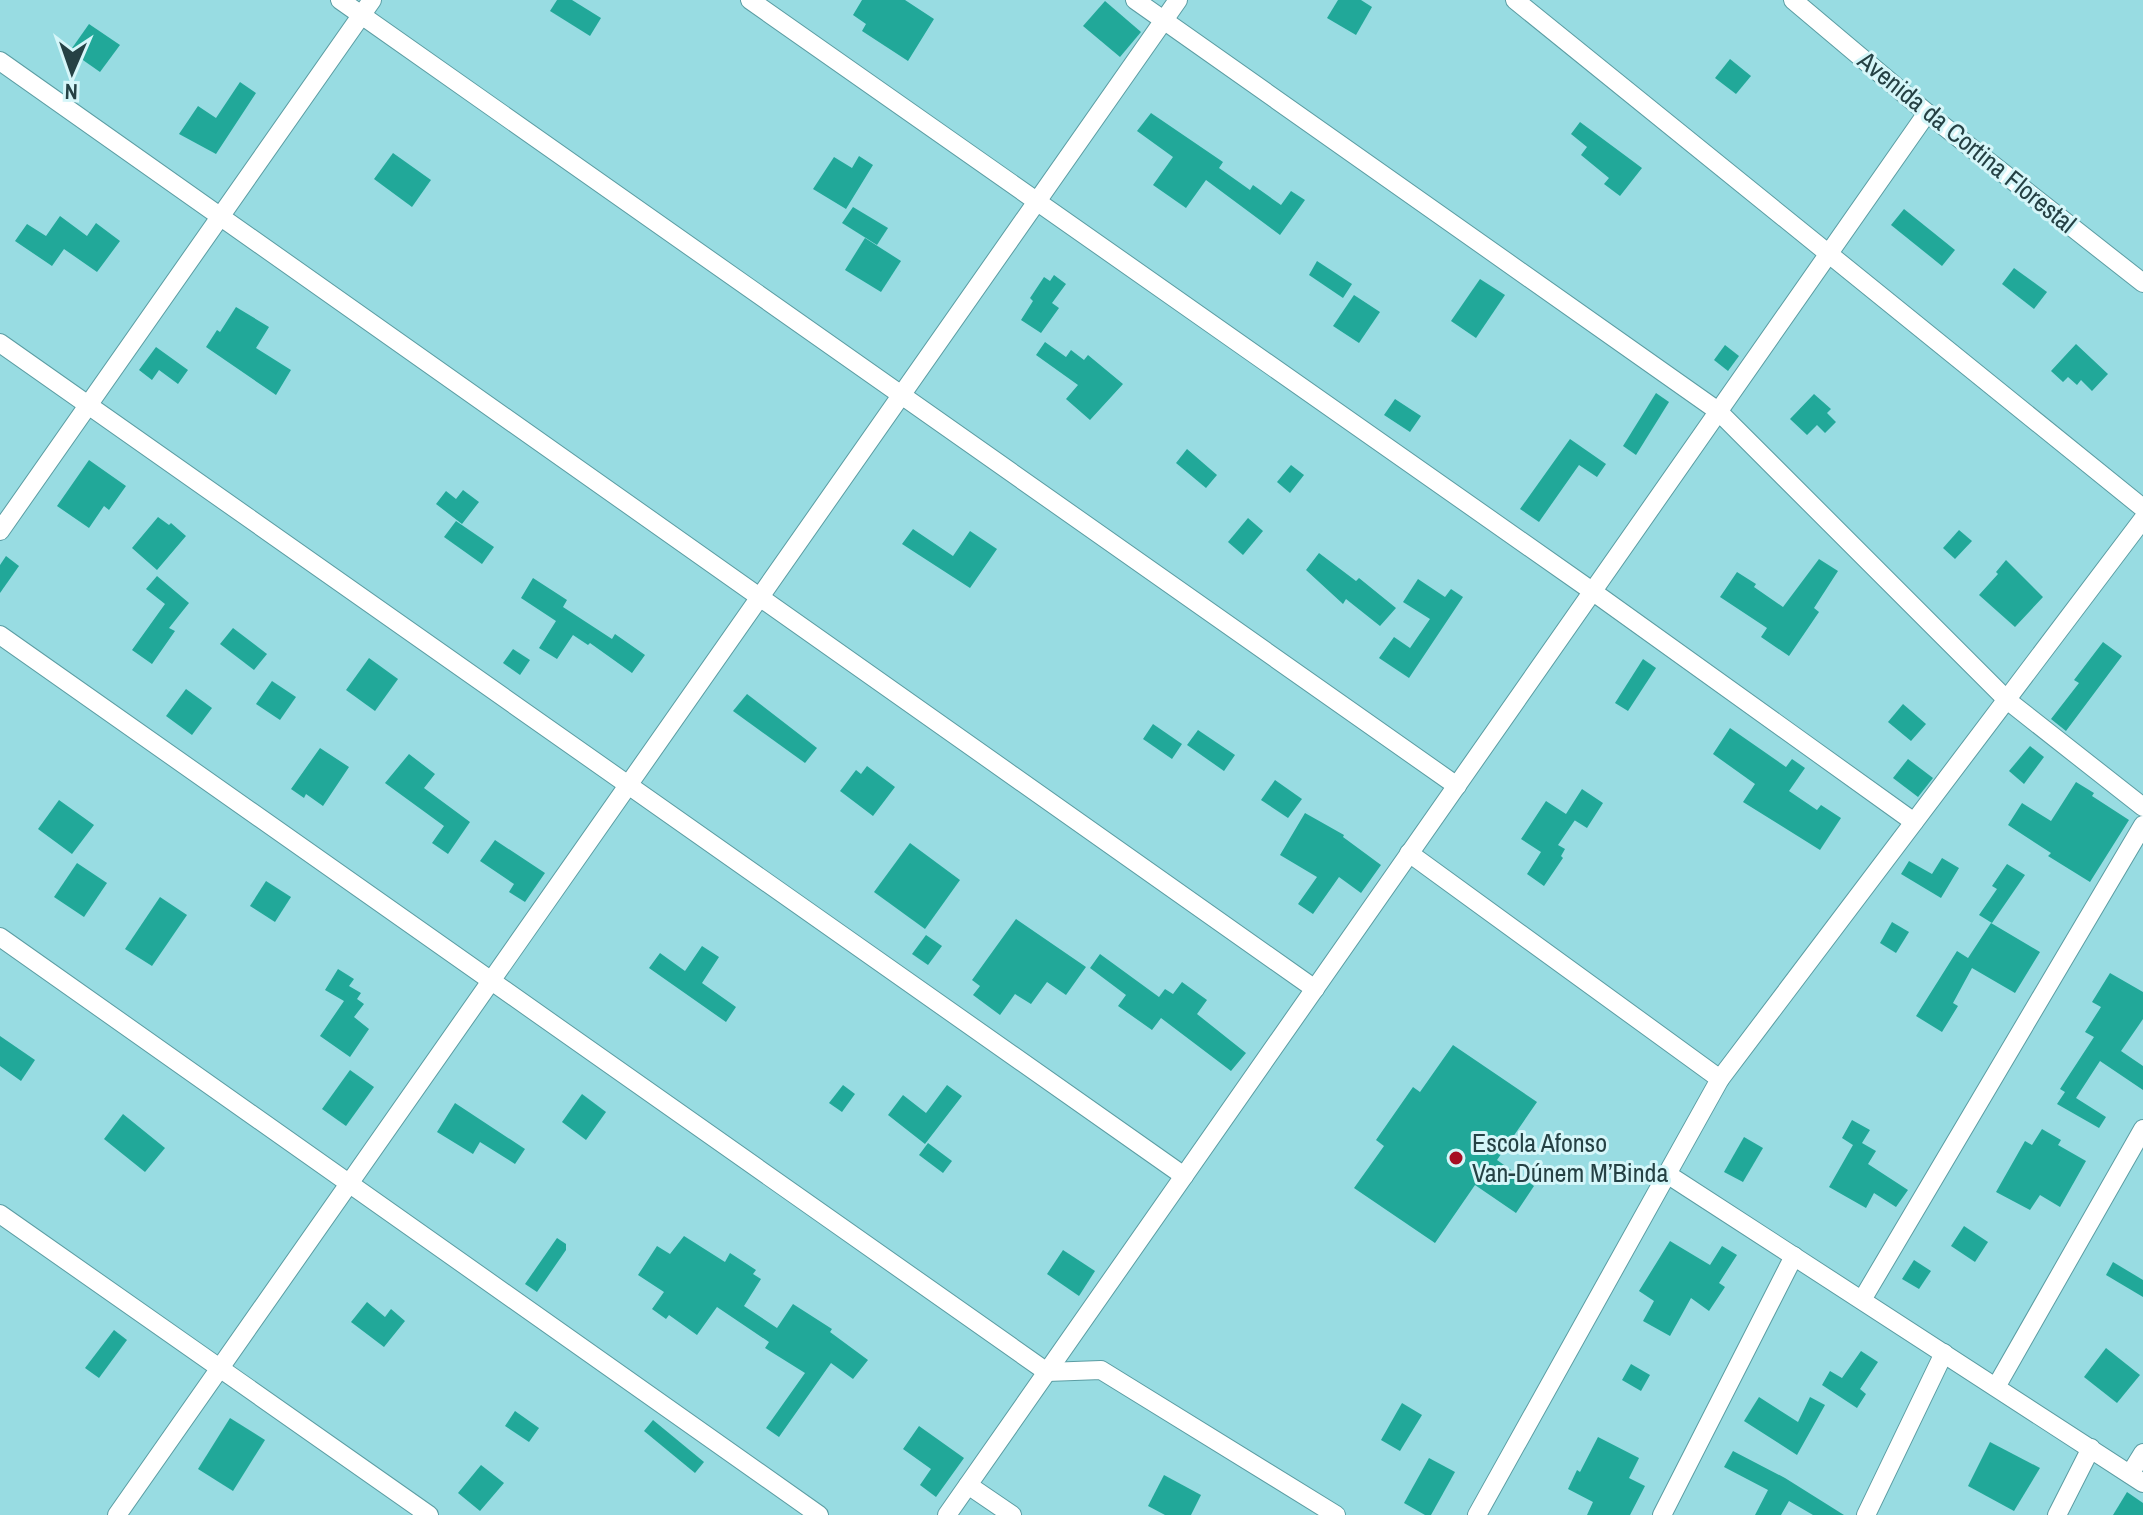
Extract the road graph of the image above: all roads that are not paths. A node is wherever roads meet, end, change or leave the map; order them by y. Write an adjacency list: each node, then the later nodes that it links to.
1 (340, 0): 7 (street)
2 (750, 0): 11 (street)
3 (1135, 0): 8 (street)
4 (1178, 0): 8 (street)
5 (1515, 0): 13 (street)
6 (1793, 0): 10 (street, Avenida da Cortina Florestal)
7 (367, 8): 12 (street); 16 (street)
8 (1164, 20): 11 (street); 18 (street)
9 (0, 61): 12 (street)
10 (1927, 113): 13 (street); 14 (street, Avenida da Cortina Florestal)
11 (1037, 201): 16 (street); 22 (street)
12 (220, 217): 17 (street); 23 (street)
13 (1829, 253): 18 (street); 19 (street)
14 (2143, 283)
15 (0, 343): 17 (street)
16 (901, 395): 23 (street); 27 (street)
17 (88, 405): 21 (street); 26 (street)
18 (1718, 411): 22 (street); 25 (street)
19 (2143, 508)
20 (2143, 519): 25 (street)
21 (0, 531)
22 (1592, 591): 27 (street); 29 (street)
23 (760, 597): 26 (street); 34 (street)
24 (0, 635): 33 (street)
25 (2007, 700): 28 (street); 29 (street)
26 (629, 784): 33 (street); 38 (street)
27 (1457, 786): 31 (street)
28 (2143, 807)
29 (1914, 822): 35 (street)
30 (2143, 825): 42 (street)
31 (1409, 853): 34 (street); 35 (street)
32 (0, 937): 39 (street)
33 (491, 982): 39 (street); 45 (street)
34 (1315, 989): 38 (street)
35 (1720, 1079): 37 (street)
36 (2143, 1129): 46 (street)
37 (1667, 1174): 41 (street); 57 (street)
38 (1184, 1176): 45 (street)
39 (349, 1184): 44 (street); 53 (street)
40 (0, 1214): 44 (street)
41 (1794, 1256): 42 (street); 58 (street)
42 (1862, 1300): 43 (street)
43 (1944, 1353): 46 (street); 59 (street)
44 (220, 1368): 51 (street); 52 (street)
45 (1047, 1372): 50 (street); 56 (street)
46 (1996, 1387): 47 (street)
47 (2091, 1448): 49 (street); 60 (street)
48 (2143, 1453): 49 (street)
49 (2137, 1478)
50 (968, 1485): 54 (street); 55 (street)
51 (117, 1515)
52 (429, 1515)
53 (819, 1515)
54 (947, 1515)
55 (1012, 1515)
56 (1336, 1515)
57 (1477, 1515)
58 (1662, 1515)
59 (1866, 1515)
60 (2057, 1515)

